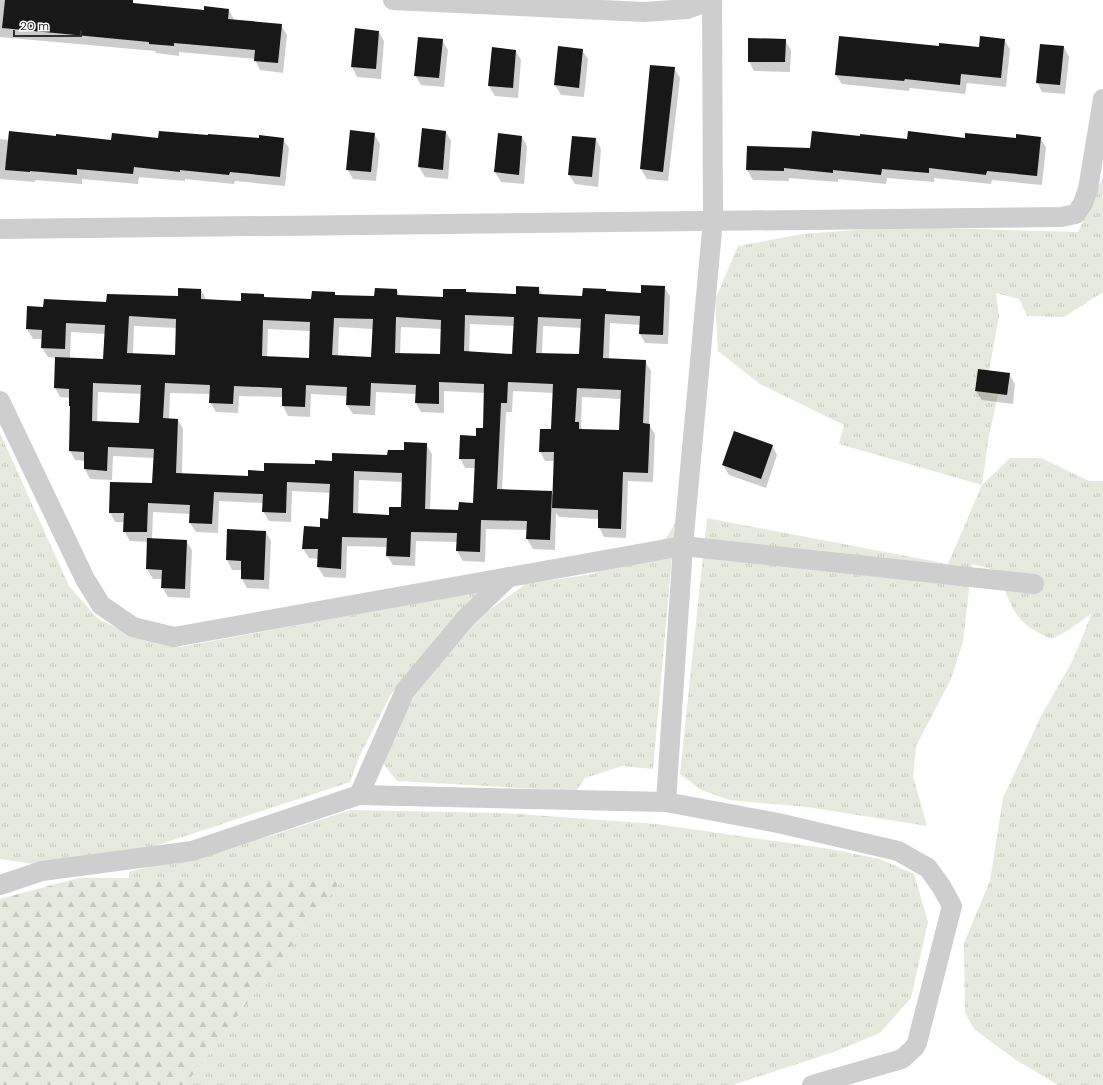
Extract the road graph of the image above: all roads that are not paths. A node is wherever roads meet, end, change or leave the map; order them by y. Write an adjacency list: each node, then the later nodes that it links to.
1 (393, 0): 2 (street)
2 (712, 0): 4 (street)
3 (1103, 98): 4 (street)
4 (713, 220): 5 (street); 7 (street)
5 (0, 229)
6 (0, 401): 8 (street)
7 (682, 546): 8 (street); 9 (street); 11 (street)
8 (509, 577): 10 (street)
9 (1034, 584)
10 (359, 795): 11 (street); 12 (street)
11 (666, 802): 13 (street)
12 (0, 885)
13 (812, 1085)

